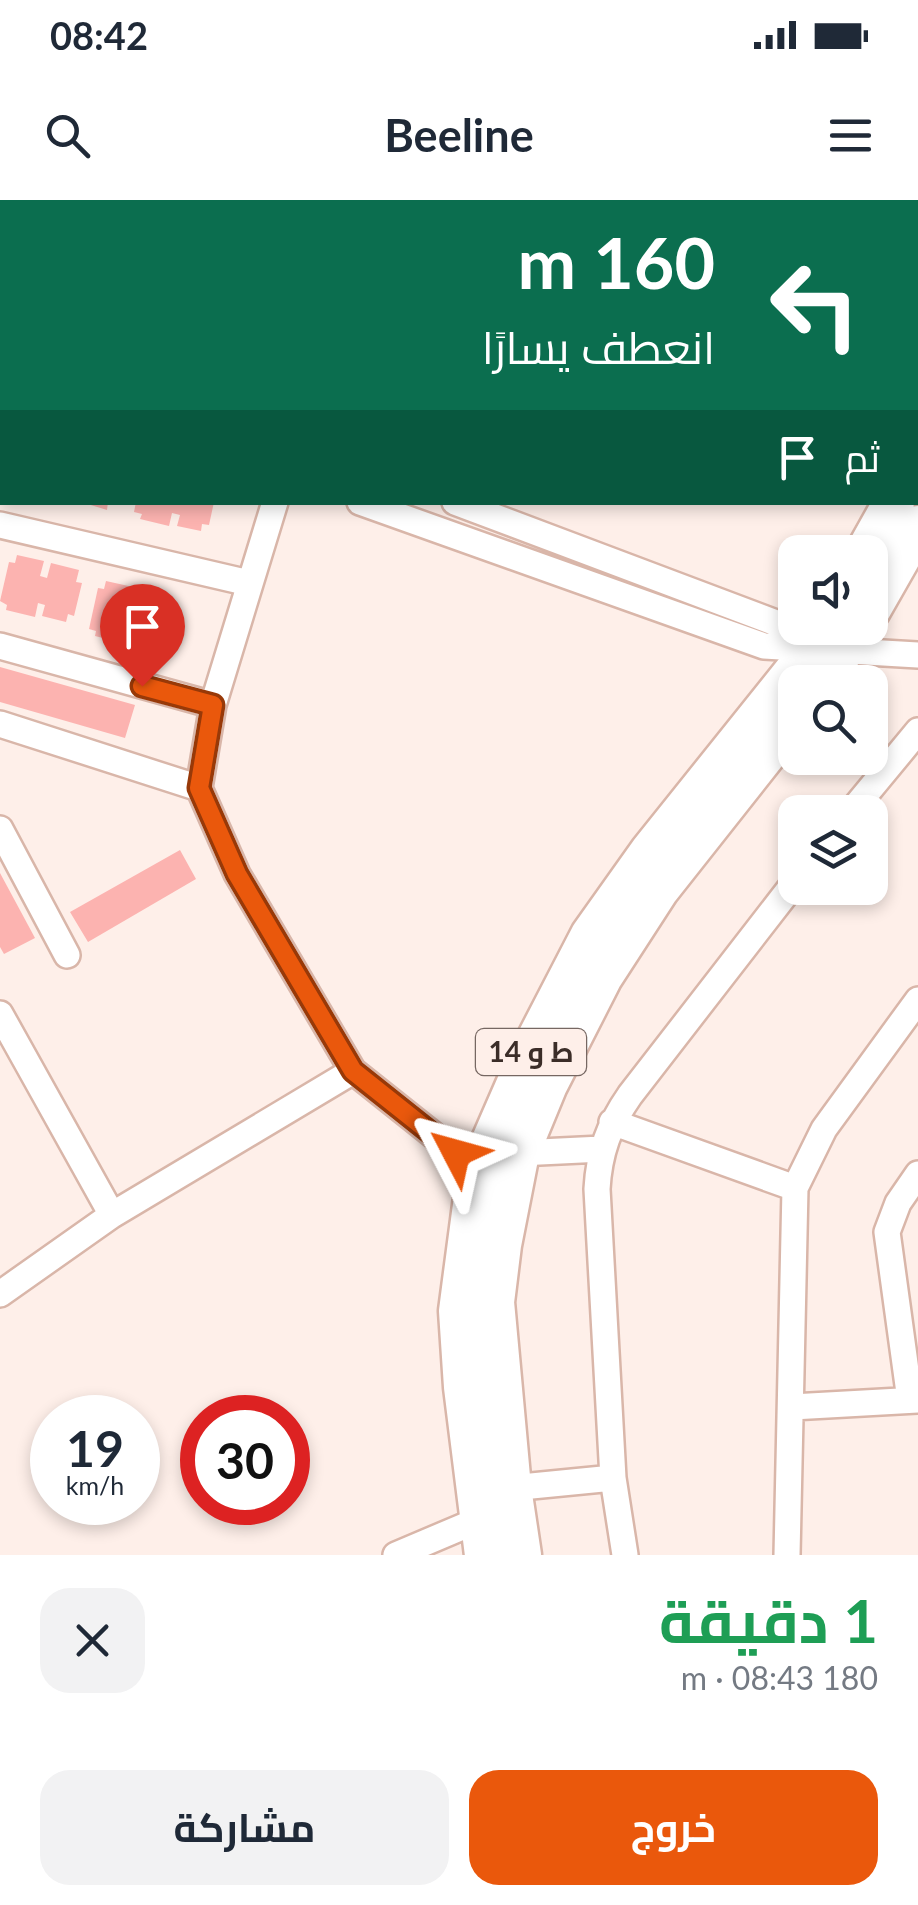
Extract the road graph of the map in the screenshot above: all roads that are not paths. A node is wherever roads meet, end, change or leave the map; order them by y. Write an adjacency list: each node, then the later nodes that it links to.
1 (274, 505): 9 (street)
2 (368, 505): 11 (street)
3 (463, 505): 11 (street)
4 (892, 505): 7 (main road)
5 (0, 525): 9 (street)
6 (918, 526): 8 (main road)
7 (876, 535)
8 (888, 578)
9 (249, 584): 13 (street)
10 (0, 646): 13 (street)
11 (832, 648): 12 (street); 29 (main road, ط و 14)
12 (918, 655)
13 (213, 705): 17 (street)
14 (0, 724): 17 (street)
15 (918, 730): 18 (street)
16 (778, 739): 27 (main road)
17 (199, 788): 24 (street)
18 (865, 795)
19 (0, 829): 21 (street)
20 (778, 904): 25 (street)
21 (67, 956)
22 (918, 1000): 30 (street)
23 (0, 1014): 31 (street)
24 (353, 1071): 29 (street); 31 (street)
25 (612, 1122): 26 (street); 30 (street)
26 (602, 1149): 27 (street); 36 (street)
27 (518, 1153): 37 (main road)
28 (918, 1174): 33 (street)
29 (477, 1175): 38 (main road, ط و 14)
30 (795, 1188): 35 (street)
31 (112, 1214): 32 (street)
32 (0, 1294)
33 (907, 1301): 34 (street)
34 (914, 1400): 35 (street)
35 (792, 1407): 42 (street)
36 (613, 1478): 37 (street); 41 (street)
37 (511, 1488): 40 (main road)
38 (483, 1537): 39 (street)
39 (396, 1555)
40 (521, 1555)
41 (624, 1555)
42 (786, 1555)

